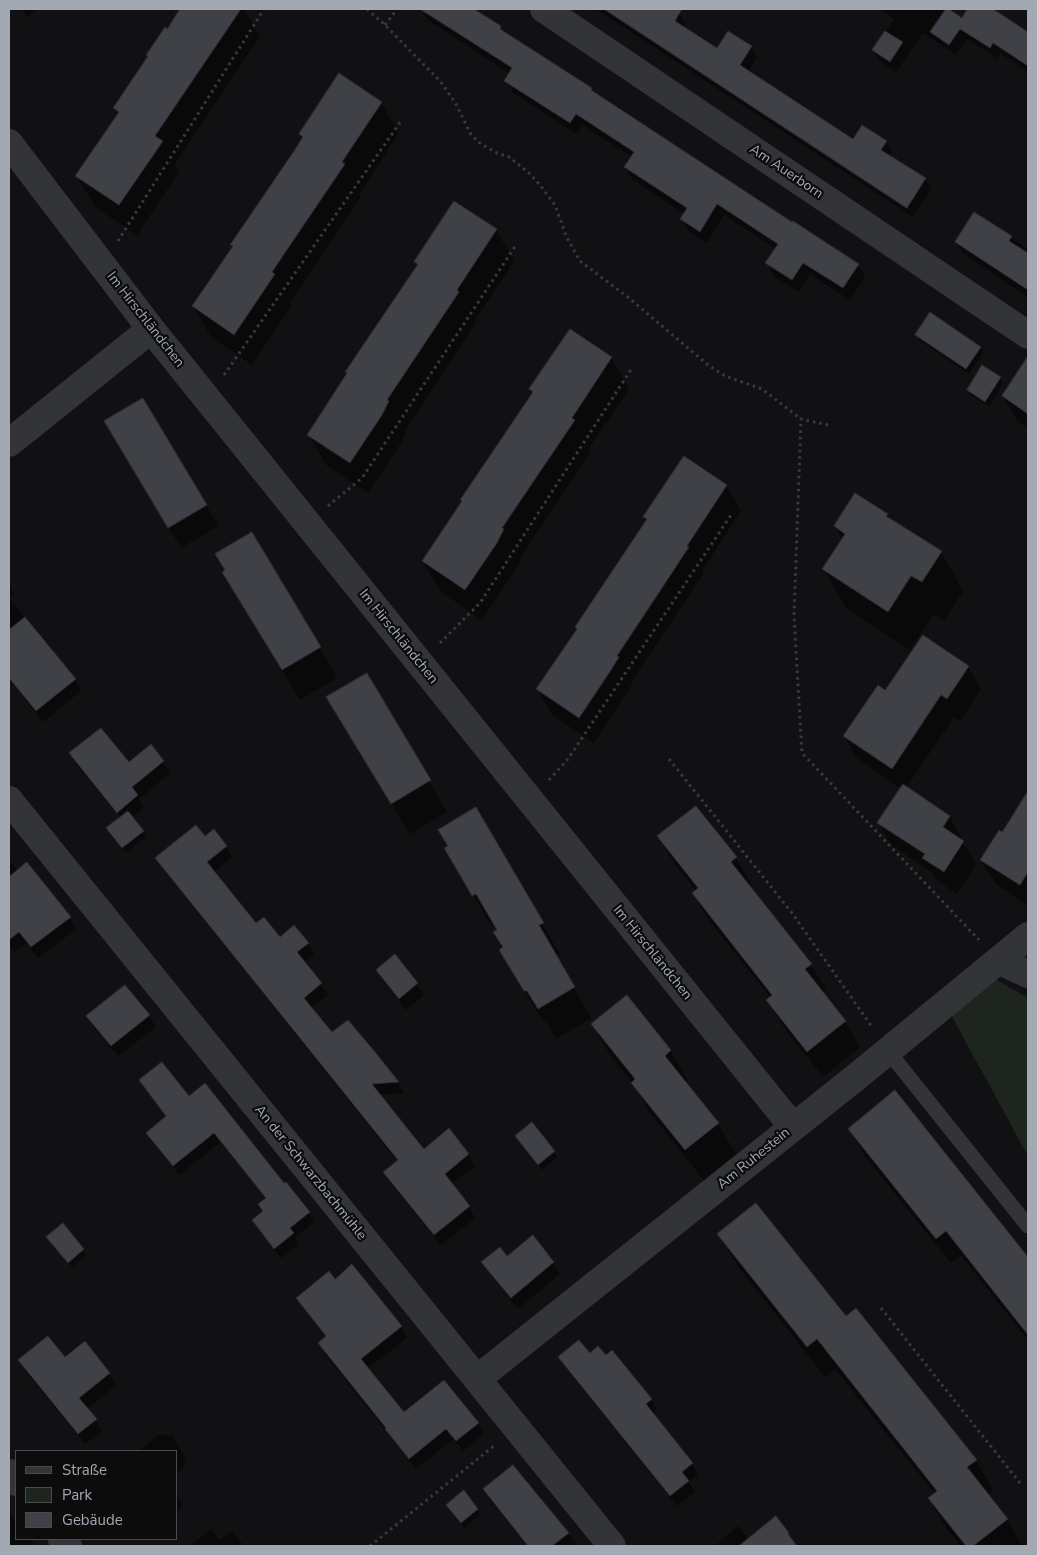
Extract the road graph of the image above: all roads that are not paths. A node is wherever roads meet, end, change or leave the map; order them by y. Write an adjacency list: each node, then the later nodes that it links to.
1 (544, 9): 4 (street, Am Auerborn)
2 (9, 143): 3 (street, Im Hirschländchen)
3 (151, 329): 5 (street); 11 (street, Im Hirschländchen)
4 (1028, 335)
5 (9, 443)
6 (9, 800): 13 (street, An der Schwarzbachmühle)
7 (1028, 936): 8 (street, Am Ruhestein)
8 (1000, 961): 9 (street); 10 (street, Am Ruhestein)
9 (1028, 974)
10 (888, 1051): 11 (street, Am Ruhestein); 12 (lane)
11 (793, 1127): 13 (street, Am Ruhestein)
12 (1028, 1226)
13 (477, 1379): 14 (street, An der Schwarzbachmühle)
14 (612, 1546)

